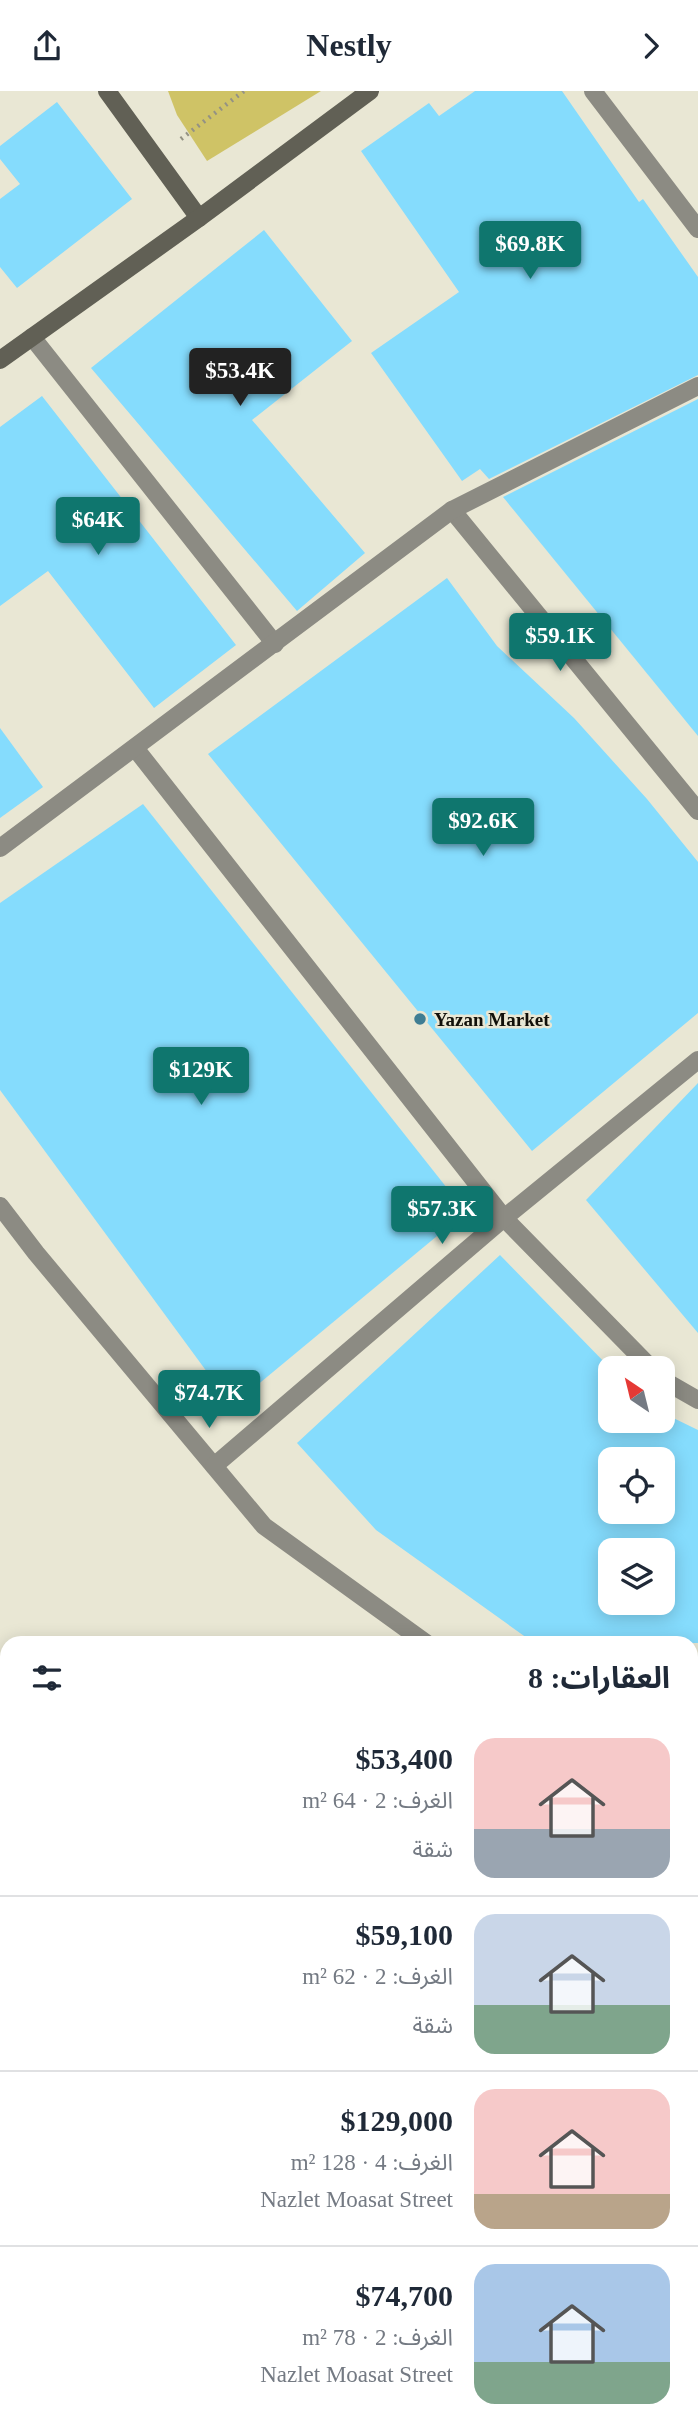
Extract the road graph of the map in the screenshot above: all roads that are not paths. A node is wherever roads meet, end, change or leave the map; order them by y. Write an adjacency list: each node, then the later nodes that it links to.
1 (107, 91): 4 (street)
2 (370, 91): 4 (street)
3 (593, 91): 5 (street)
4 (200, 218): 6 (street)
5 (698, 229)
6 (32, 337): 7 (street); 10 (street)
7 (0, 360)
8 (698, 386): 9 (street)
9 (452, 510): 10 (street); 12 (street)
10 (275, 644): 11 (street)
11 (135, 748): 13 (street); 16 (street)
12 (698, 811)
13 (0, 848)
14 (698, 1060): 16 (street)
15 (0, 1206): 20 (street)
16 (504, 1218): 17 (street); 20 (street)
17 (639, 1356)
18 (676, 1387): 19 (street)
19 (698, 1400)
20 (214, 1466): 21 (street)
21 (416, 1636)

